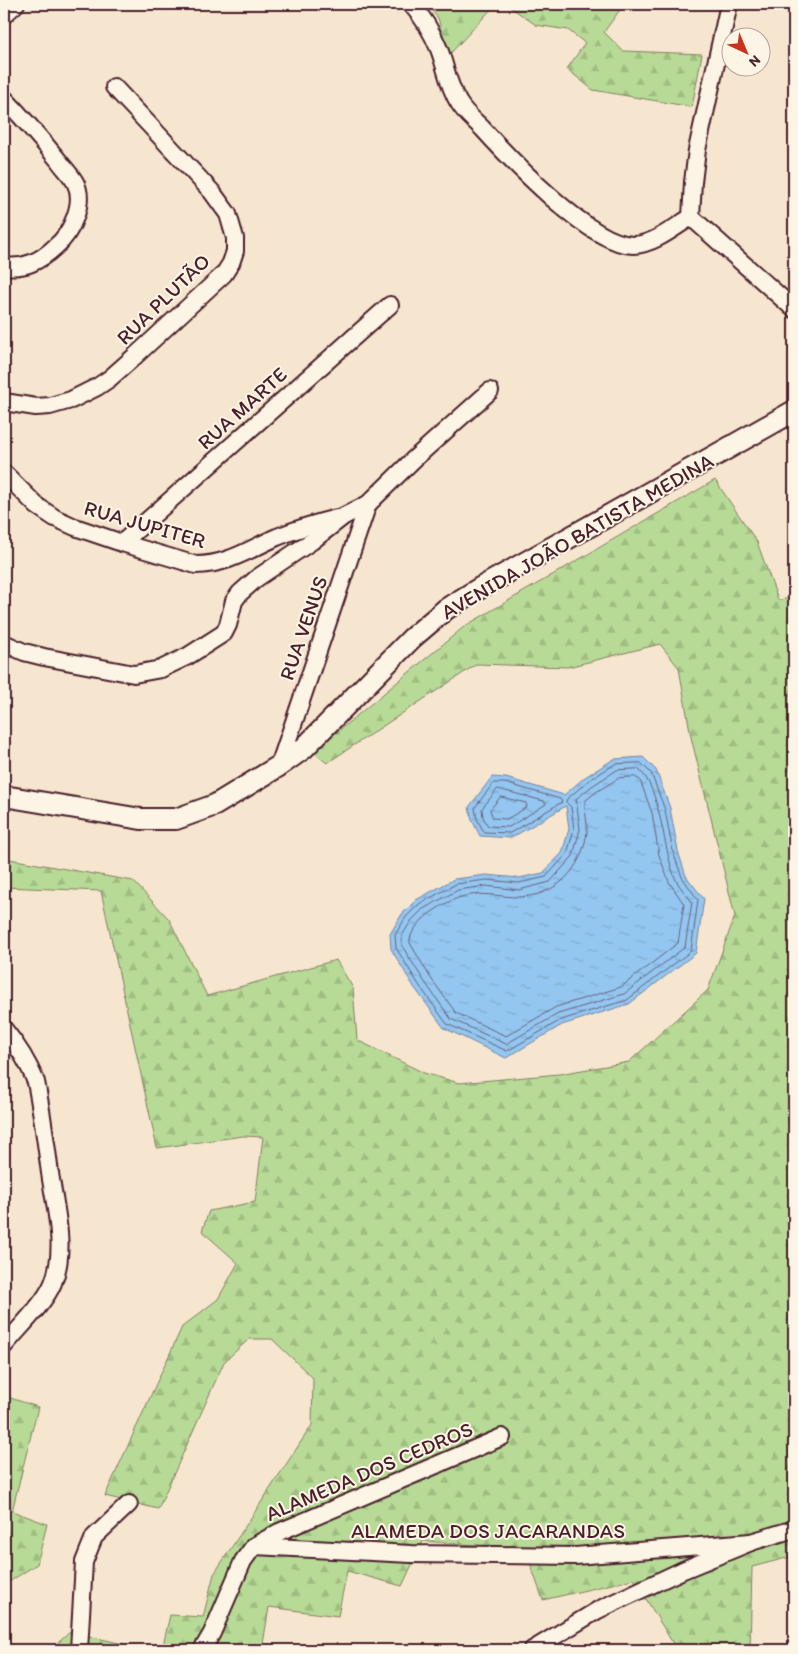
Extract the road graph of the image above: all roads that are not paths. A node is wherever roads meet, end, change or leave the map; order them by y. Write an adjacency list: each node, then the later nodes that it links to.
1 (16, 4): 4 (street)
2 (411, 4): 7 (street)
3 (730, 4): 7 (street)
4 (4, 15)
5 (114, 86): 12 (street, RUA PLUTÃO)
6 (4, 98): 8 (street)
7 (691, 217): 10 (street)
8 (4, 266)
9 (390, 305): 17 (street, RUA MARTE)
10 (794, 309)
11 (490, 391): 15 (street)
12 (4, 402)
13 (794, 411): 19 (main road, AVENIDA JOÃO BATISTA MEDINA)
14 (4, 473): 17 (street, RUA JUPITER)
15 (368, 504): 16 (street); 19 (street, RUA VENUS)
16 (344, 516): 17 (street, RUA JUPITER); 18 (street)
17 (122, 543)
18 (4, 643)
19 (279, 766): 20 (main road, AVENIDA JOÃO BATISTA MEDINA)
20 (4, 796)
21 (4, 1029): 22 (street)
22 (4, 1346)
23 (502, 1437): 27 (street, ALAMEDA DOS CEDROS)
24 (129, 1504): 28 (street)
25 (794, 1529): 26 (street)
26 (752, 1542): 27 (street, ALAMEDA DOS JACARANDAS); 30 (street)
27 (254, 1546): 29 (street)
28 (79, 1650)
29 (202, 1650)
30 (532, 1650)

